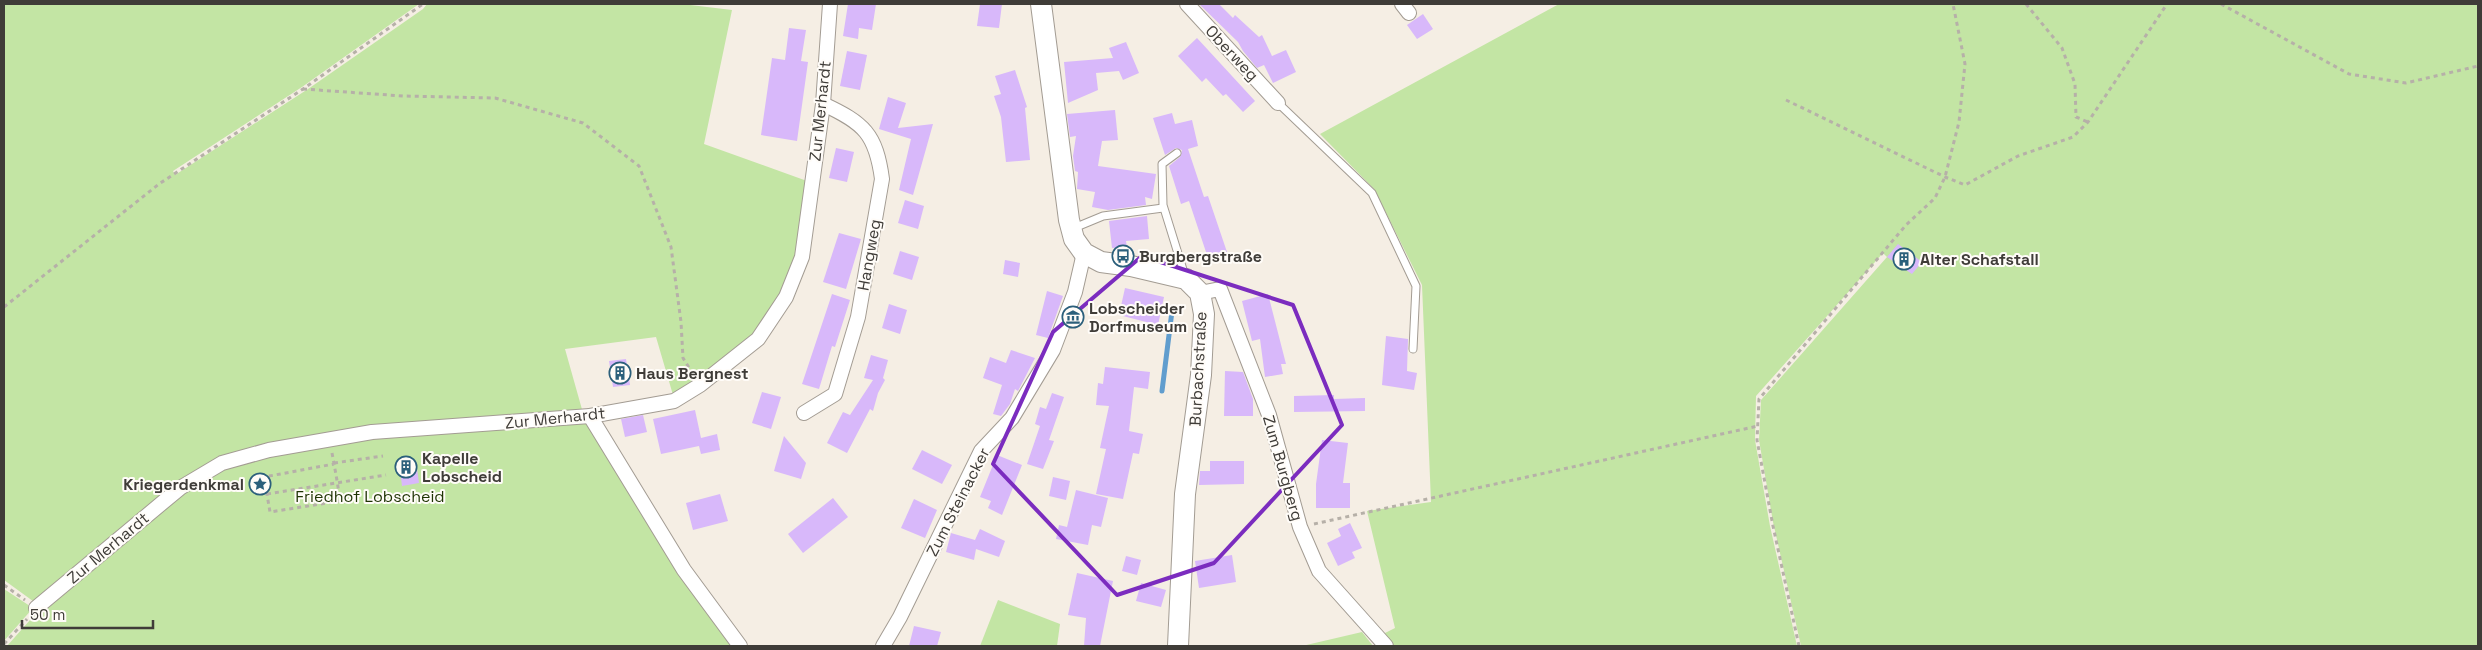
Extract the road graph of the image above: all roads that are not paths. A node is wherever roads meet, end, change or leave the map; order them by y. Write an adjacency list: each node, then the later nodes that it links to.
1 (830, 4): 5 (street, Zur Merhardt)
2 (1041, 4): 8 (street)
3 (1187, 4): 4 (street, Oberweg)
4 (1278, 103): 12 (lane)
5 (824, 104): 13 (street, Hangweg); 14 (street, Zur Merhardt)
6 (1177, 153): 7 (lane)
7 (1163, 208): 8 (lane); 10 (lane)
8 (1071, 230): 9 (street)
9 (1084, 253): 10 (street); 17 (street, Zum Steinacker)
10 (1186, 279): 11 (street, Burbachstraße)
11 (1200, 293): 18 (street, Burbachstraße); 19 (street, Zum Burgberg)
12 (1414, 349)
13 (804, 413)
14 (590, 416): 15 (street, Zur Merhardt); 16 (street)
15 (36, 608)
16 (740, 646)
17 (883, 646)
18 (1178, 646)
19 (1386, 646)

